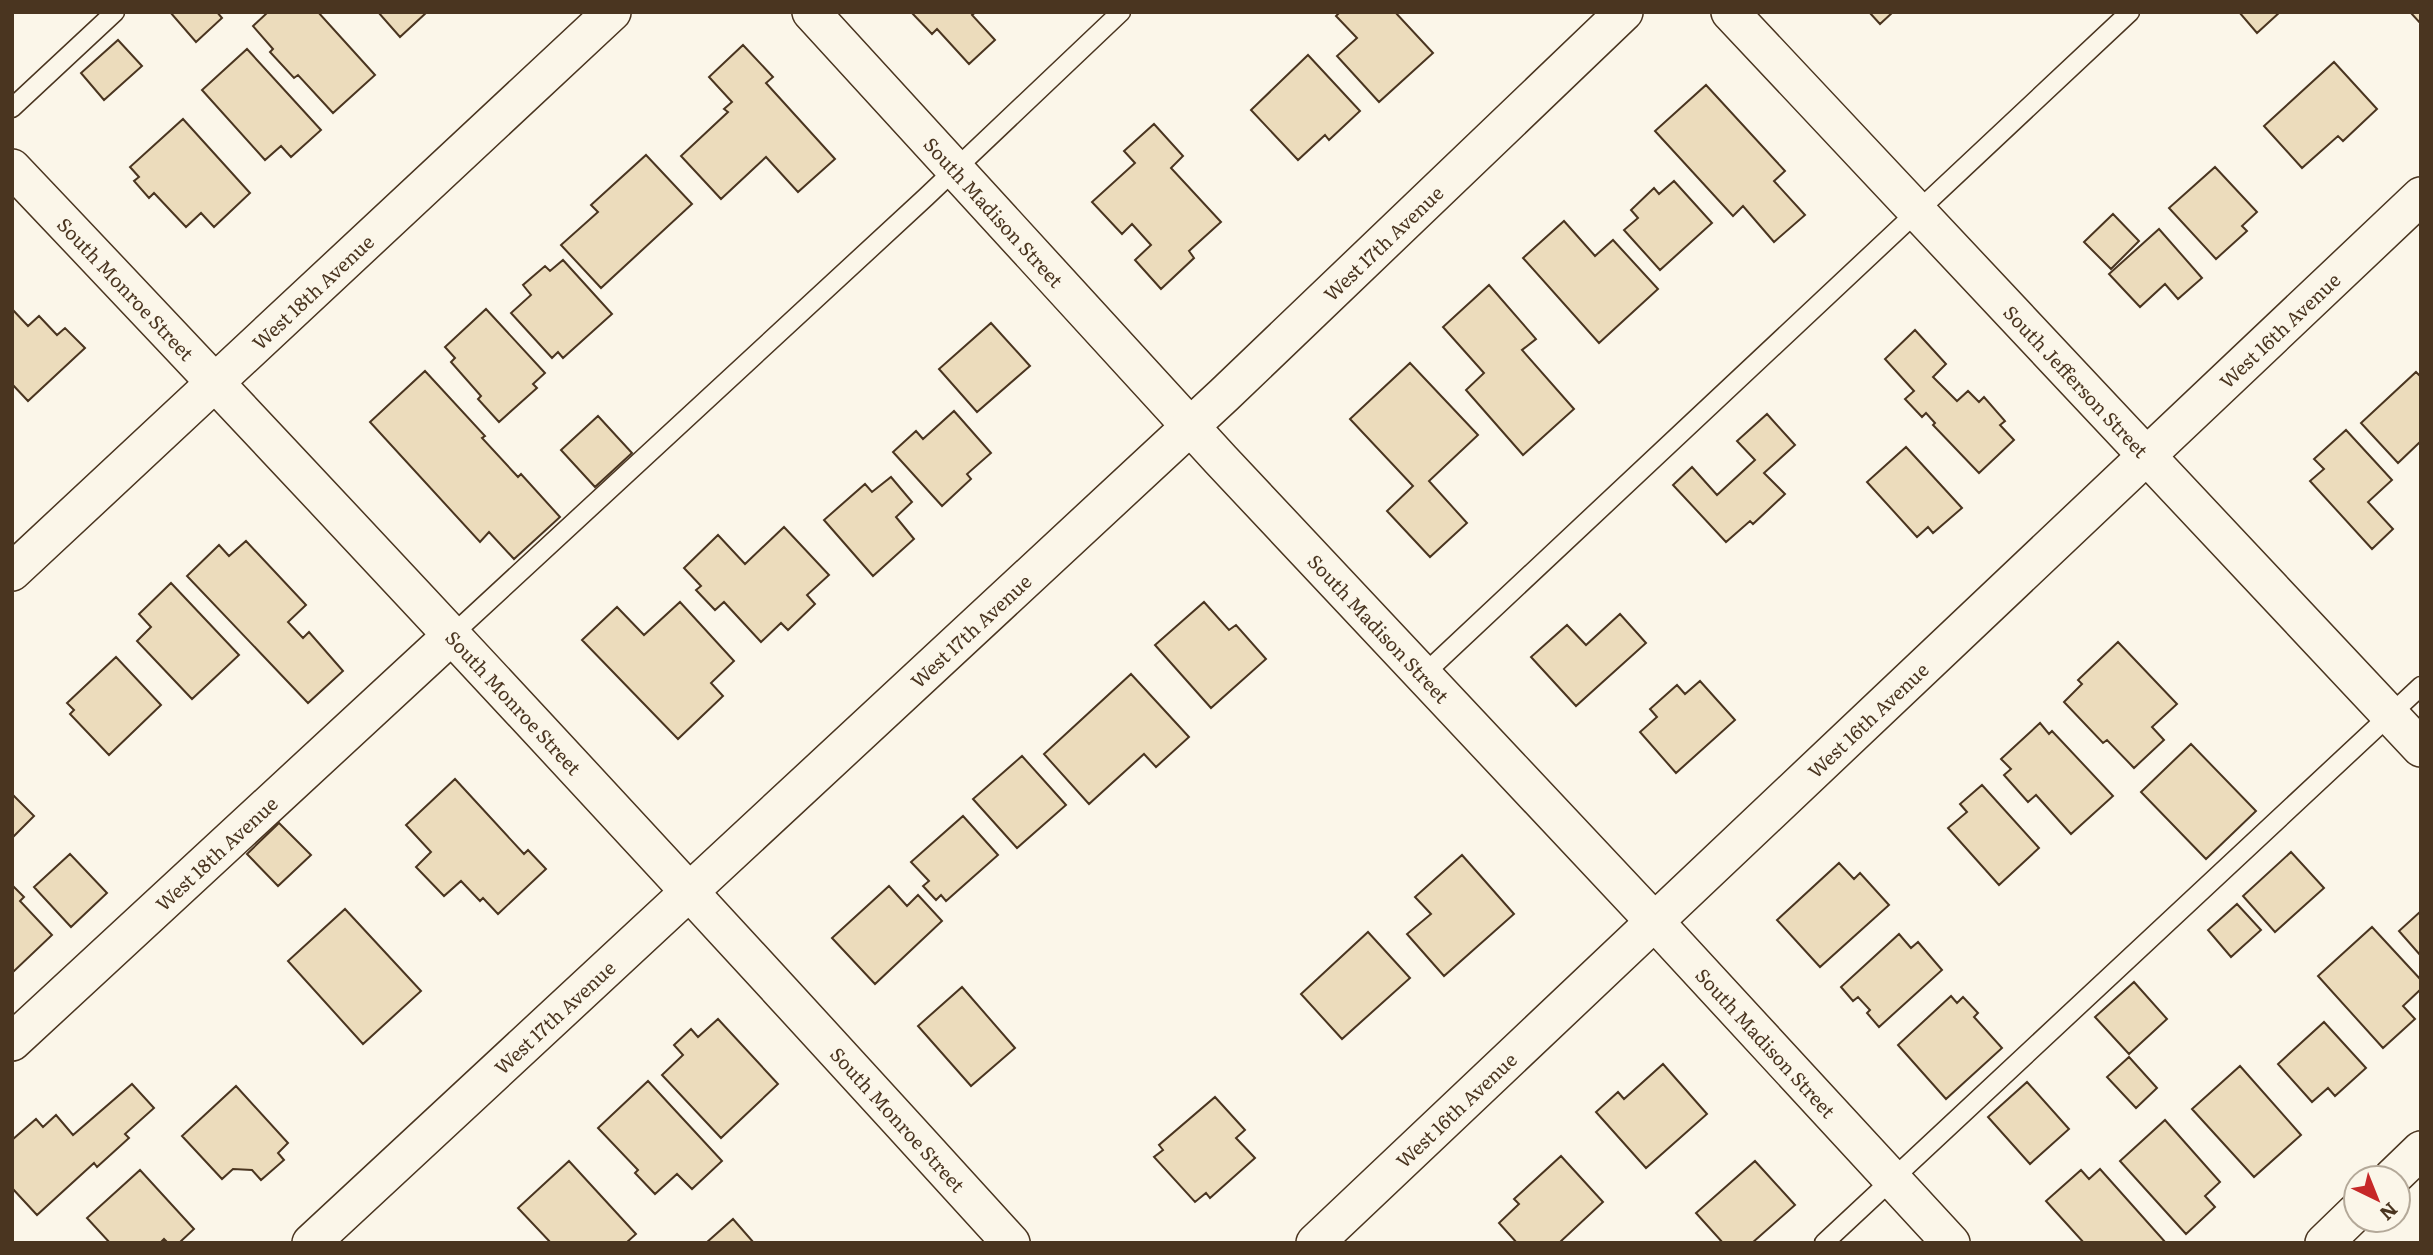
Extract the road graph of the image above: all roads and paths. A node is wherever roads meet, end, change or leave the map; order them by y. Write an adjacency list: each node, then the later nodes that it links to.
1 (115, 12): 8 (lane)
2 (612, 12): 13 (street, West 18th Avenue)
3 (811, 12): 10 (street, South Madison Street)
4 (1121, 12): 10 (lane)
5 (1623, 12): 14 (street, West 17th Avenue)
6 (1730, 12): 12 (street, South Jefferson Street)
7 (2130, 12): 12 (lane)
8 (12, 108)
9 (12, 168): 13 (street, South Monroe Street)
10 (955, 170): 14 (street, South Madison Street); 17 (lane)
11 (2421, 196): 15 (street, West 16th Avenue)
12 (1918, 213): 15 (street, South Jefferson Street); 18 (lane)
13 (216, 381): 16 (street, West 18th Avenue); 17 (street, South Monroe Street)
14 (1190, 426): 18 (street, South Madison Street); 22 (street, West 17th Avenue)
15 (2145, 456): 20 (street, South Jefferson Street); 23 (street, West 16th Avenue)
16 (12, 572)
17 (452, 635): 22 (street, South Monroe Street); 24 (street, West 18th Avenue)
18 (1423, 675): 23 (street, South Madison Street)
19 (2421, 686): 20 (lane)
20 (2390, 715): 21 (street, South Jefferson Street); 27 (lane)
21 (2421, 748)
22 (691, 891): 29 (street, West 17th Avenue); 30 (street, South Monroe Street)
23 (1654, 921): 27 (street, South Madison Street); 31 (street, West 16th Avenue)
24 (12, 1042)
25 (2421, 1150): 26 (street)
26 (2406, 1164)
27 (1893, 1179): 32 (lane); 33 (street, South Madison Street)
28 (2342, 1226): 34 (street)
29 (311, 1243)
30 (1012, 1243)
31 (1315, 1243)
32 (1824, 1243)
33 (1951, 1243)
34 (2324, 1243)

